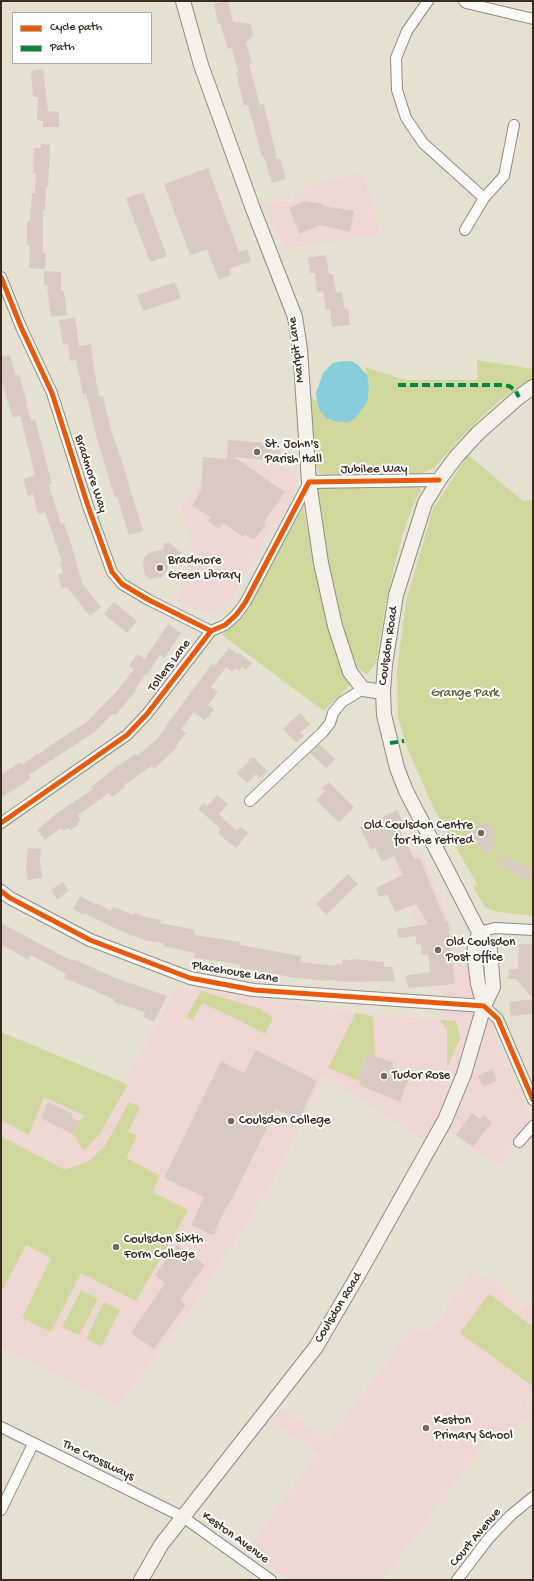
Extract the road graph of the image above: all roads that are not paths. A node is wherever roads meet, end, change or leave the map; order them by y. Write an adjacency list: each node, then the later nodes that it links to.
1 (183, 1): 12 (main road, Marlpit Lane)
2 (428, 1): 7 (street)
3 (464, 1): 4 (street)
4 (499, 6): 5 (street)
5 (533, 20)
6 (514, 125): 7 (street)
7 (484, 198): 8 (street)
8 (465, 230)
9 (1, 277): 13 (street, Bradmore Way)
10 (533, 387): 11 (main road, Coulsdon Road)
11 (439, 480): 12 (street, Jubilee Way); 15 (main road, Coulsdon Road)
12 (309, 482): 13 (street, Tollers Lane); 14 (main road, Marlpit Lane)
13 (211, 631): 17 (street, Tollers Lane)
14 (363, 689): 15 (main road); 16 (street)
15 (383, 692): 20 (main road, Coulsdon Road)
16 (250, 801)
17 (1, 823)
18 (1, 891): 21 (street, Placehouse Lane)
19 (533, 930): 20 (street)
20 (479, 932): 21 (main road, Coulsdon Road)
21 (484, 1006): 22 (street); 29 (main road, Coulsdon Road)
22 (533, 1100)
23 (533, 1126): 24 (street)
24 (519, 1142)
25 (1, 1427): 26 (street, The Crossways)
26 (33, 1444): 28 (street); 29 (street, The Crossways)
27 (533, 1497): 32 (street, Court Avenue)
28 (1, 1510)
29 (183, 1517): 30 (main road, Coulsdon Road); 31 (street, Keston Avenue)
30 (141, 1580)
31 (271, 1580)
32 (457, 1580)

